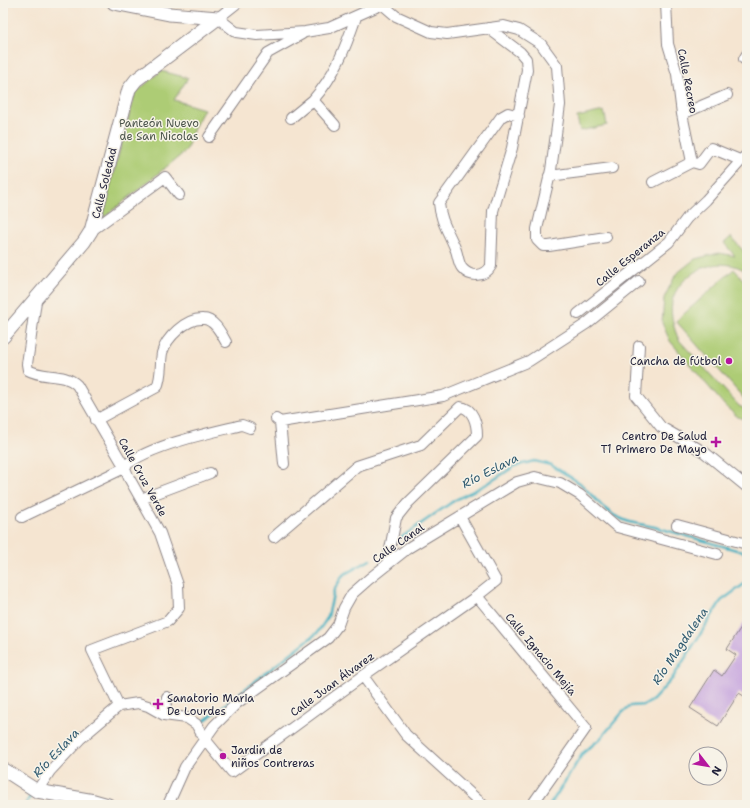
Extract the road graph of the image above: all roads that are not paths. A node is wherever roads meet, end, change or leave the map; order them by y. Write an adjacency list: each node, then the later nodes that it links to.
1 (114, 3): 6 (street)
2 (237, 3): 6 (street, Calle Soledad)
3 (666, 3): 11 (street, Calle Recreo)
4 (383, 4): 5 (street); 7 (street)
5 (356, 17): 8 (street); 10 (street)
6 (218, 18): 8 (street); 22 (street, Calle Soledad)
7 (488, 28): 12 (street); 19 (street)
8 (306, 32): 15 (street)
9 (727, 95): 11 (street)
10 (313, 100): 13 (street); 14 (street)
11 (682, 114): 17 (street, Calle Recreo)
12 (519, 116): 12 (street)
13 (291, 118)
14 (335, 125)
15 (209, 137)
16 (744, 157): 17 (street, Calle Esperanza); 26 (street, Calle Esperanza)
17 (692, 162): 20 (street, Calle Esperanza)
18 (612, 168): 19 (street)
19 (549, 176): 23 (street)
20 (653, 182)
21 (179, 195): 22 (street)
22 (91, 231): 25 (street, Calle Soledad)
23 (606, 237)
24 (639, 281): 32 (street)
25 (36, 301): 27 (street, Calle Soledad); 30 (street, Calle Cruz Verde)
26 (578, 314)
27 (3, 337)
28 (226, 342): 30 (street)
29 (639, 346): 35 (street)
30 (96, 420): 33 (street, Calle Cruz Verde)
31 (250, 428): 33 (street)
32 (284, 464)
33 (124, 466): 36 (street, Calle Cruz Verde); 37 (street)
34 (210, 473): 36 (street)
35 (747, 487)
36 (141, 499): 47 (street, Calle Cruz Verde)
37 (22, 517)
38 (460, 517): 42 (street, Calle Canal); 43 (street, Calle Canal); 44 (street, Calle Juan Álvarez)
39 (677, 525): 41 (street)
40 (274, 537): 43 (street)
41 (747, 544)
42 (717, 554)
43 (387, 565): 49 (street, Calle Canal)
44 (477, 596): 45 (street, Calle Juan Álvarez); 55 (street, Calle Ignacio Mejía)
45 (363, 676): 49 (street, Calle Juan Álvarez); 54 (street)
46 (167, 697): 48 (street)
47 (119, 706): 48 (street); 51 (street)
48 (164, 715): 49 (street, Calle Juan Álvarez)
49 (204, 738): 53 (street, Calle Canal)
50 (6, 772): 51 (street)
51 (36, 790): 52 (street)
52 (108, 805)
53 (168, 805)
54 (483, 805)
55 (532, 805)

